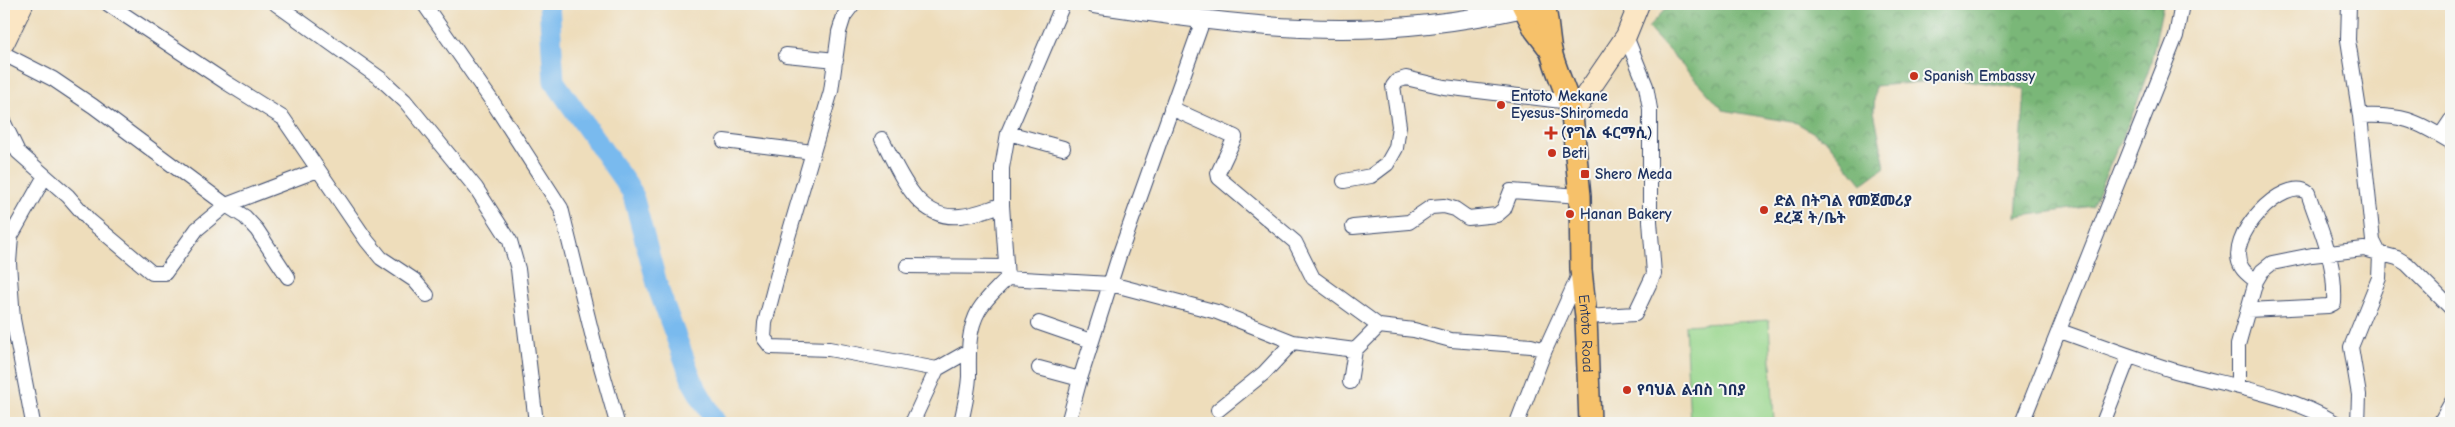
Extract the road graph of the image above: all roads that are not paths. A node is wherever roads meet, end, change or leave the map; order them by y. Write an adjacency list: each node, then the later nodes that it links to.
1 (23, 4): 13 (main road)
2 (108, 4): 29 (street)
3 (276, 4): 68 (street)
4 (424, 4): 69 (street)
5 (853, 4): 17 (street)
6 (1063, 4): 23 (street)
7 (1094, 4): 12 (street)
8 (1639, 4): 14 (main road)
9 (2182, 4): 53 (street)
10 (2349, 4): 20 (street)
11 (1538, 5): 12 (street); 19 (main road, Entoto Road)
12 (1203, 20): 18 (street)
13 (7, 31)
14 (1626, 36): 19 (main road); 48 (street)
15 (4, 54): 33 (street)
16 (786, 55): 17 (street)
17 (836, 60): 28 (street)
18 (1171, 108): 44 (street); 51 (street)
19 (1571, 109): 31 (street); 32 (main road, Entoto Road)
20 (2360, 116): 25 (street); 38 (street)
21 (2451, 120): 25 (street)
22 (4, 123): 30 (street)
23 (1008, 133): 27 (street); 34 (street)
24 (882, 139): 34 (street)
25 (2446, 139)
26 (724, 141): 28 (street)
27 (1063, 148)
28 (813, 152): 61 (street)
29 (318, 170): 33 (street); 45 (street)
30 (45, 176): 33 (street); 36 (street)
31 (1344, 181)
32 (1580, 196): 35 (street); 40 (main road, Entoto Road)
33 (226, 205): 42 (street)
34 (1002, 205): 41 (street)
35 (1353, 227)
36 (7, 233): 49 (street)
37 (2330, 253): 38 (street); 43 (street); 43 (street); 47 (street)
38 (2380, 255): 46 (street); 78 (street)
39 (907, 266): 41 (street)
40 (1581, 270): 48 (main road, Entoto Road); 57 (street)
41 (1007, 272): 44 (street); 58 (street)
42 (288, 277)
43 (2256, 281): 47 (street)
44 (1111, 284): 54 (street); 55 (street)
45 (427, 295)
46 (2451, 308)
47 (2248, 310): 64 (street)
48 (1586, 317): 74 (main road, Entoto Road)
49 (14, 319): 52 (street); 67 (street)
50 (1039, 323): 54 (street)
51 (1379, 326): 56 (street); 57 (street)
52 (4, 329)
53 (2060, 331): 59 (street); 75 (street)
54 (1091, 341): 62 (street)
55 (1293, 342): 56 (street); 66 (street)
56 (1355, 350): 63 (street)
57 (1545, 350): 73 (street)
58 (967, 352): 61 (street); 71 (street)
59 (2129, 356): 64 (street); 76 (street)
60 (1039, 368): 62 (street)
61 (937, 369): 70 (street)
62 (1080, 379): 72 (street)
63 (1350, 382)
64 (2238, 386): 77 (street)
65 (2451, 403): 79 (street)
66 (1218, 410)
67 (32, 423)
68 (536, 423)
69 (618, 423)
70 (912, 423)
71 (961, 423)
72 (1068, 423)
73 (1517, 423)
74 (1590, 423)
75 (2022, 423)
76 (2102, 423)
77 (2336, 423)
78 (2358, 423)
79 (2440, 423)

